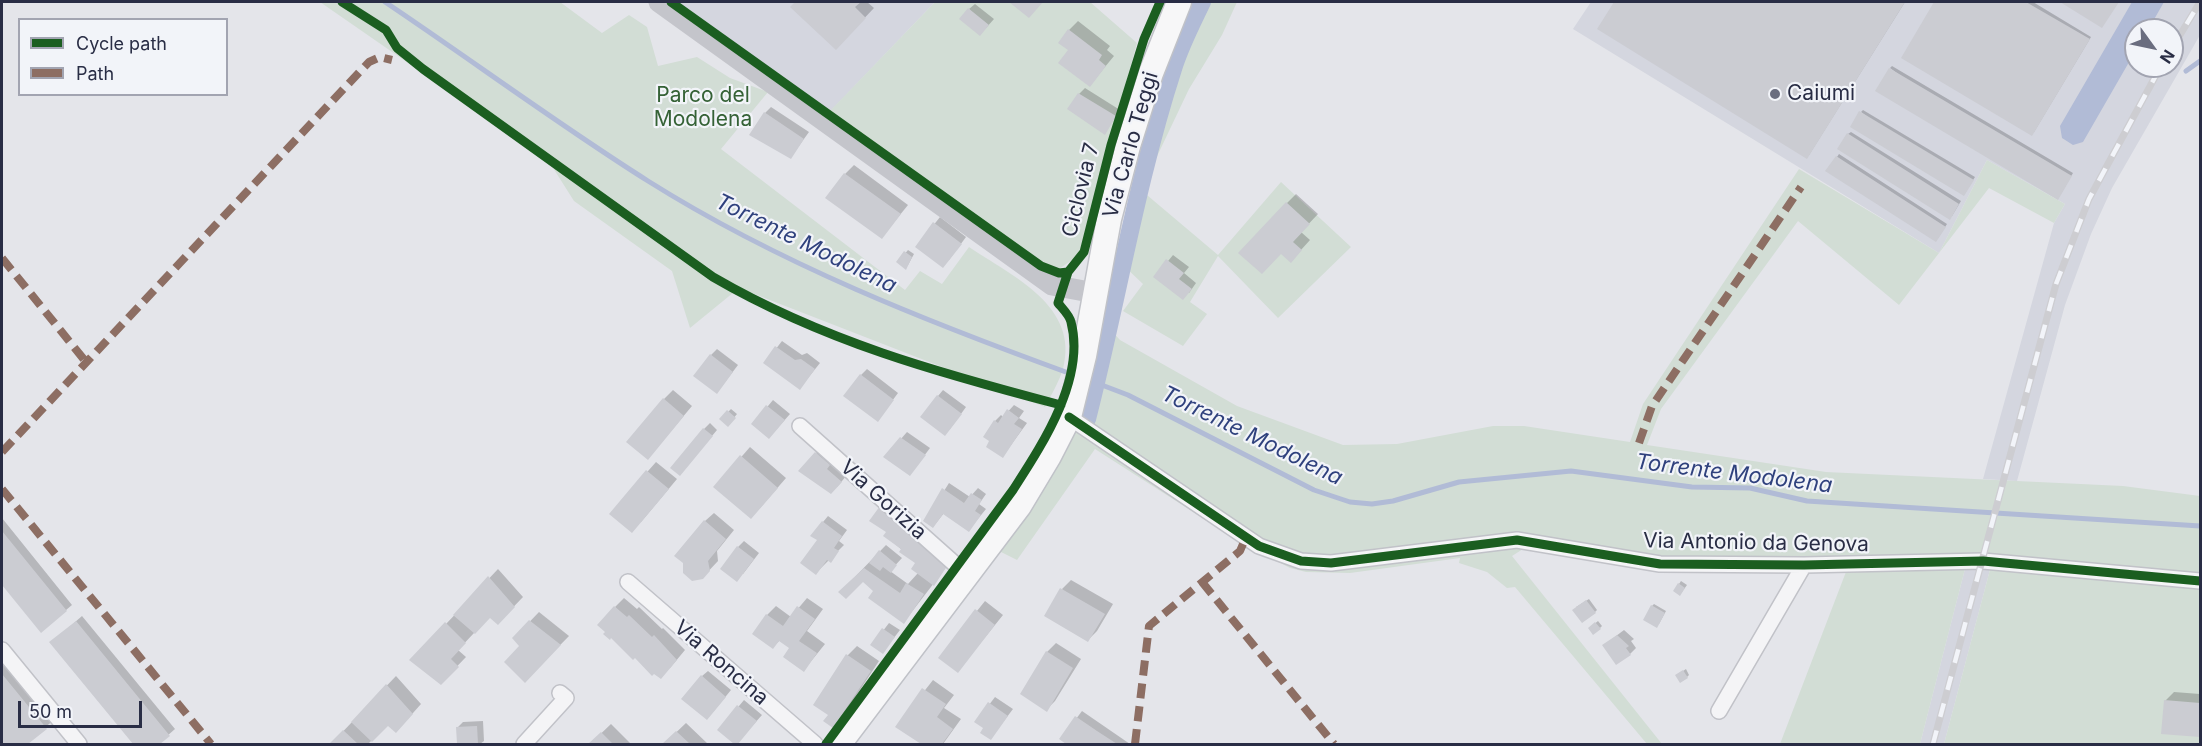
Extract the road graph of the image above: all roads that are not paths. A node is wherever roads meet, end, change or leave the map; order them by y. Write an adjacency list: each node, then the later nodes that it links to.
1 (658, 2): 3 (street)
2 (1179, 2): 3 (main road, Via Carlo Teggi)
3 (1095, 293): 4 (main road)
4 (1071, 410): 6 (street, Via Antonio da Genova); 7 (main road)
5 (800, 426): 7 (street, Via Gorizia)
6 (1804, 565): 8 (street, Via Antonio da Genova); 12 (street)
7 (966, 574): 16 (main road)
8 (2200, 581)
9 (628, 582): 15 (street, Via Roncina)
10 (2, 650): 13 (street)
11 (560, 693): 14 (street)
12 (1719, 711)
13 (79, 744)
14 (524, 744)
15 (815, 744)
16 (839, 744)

